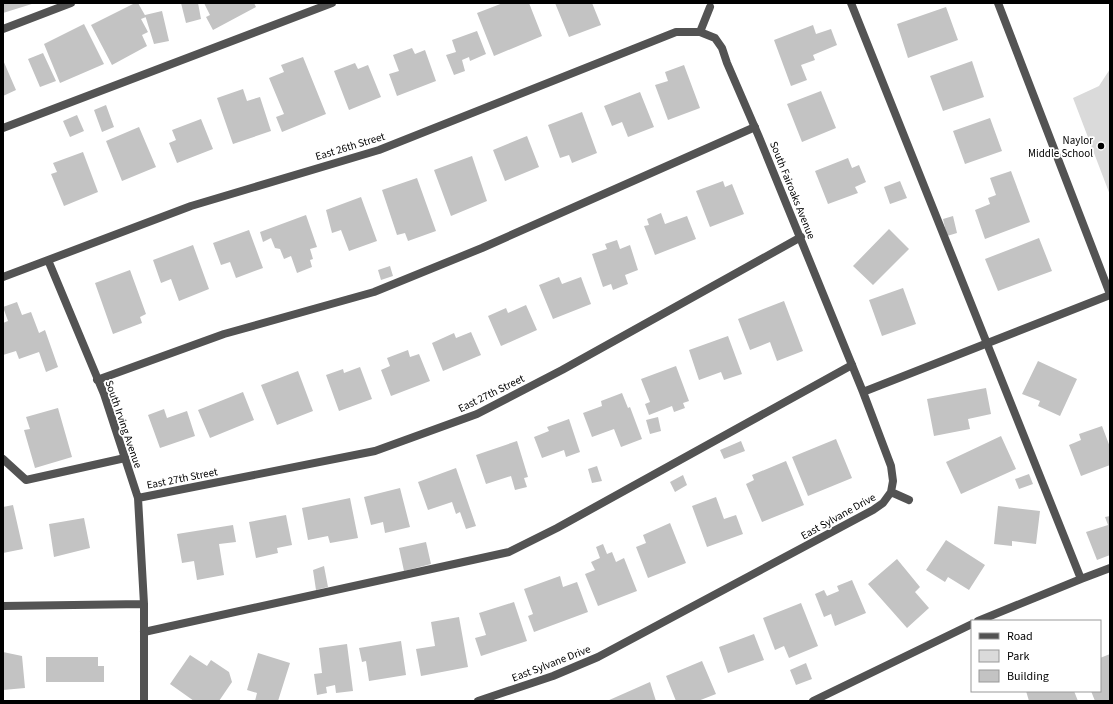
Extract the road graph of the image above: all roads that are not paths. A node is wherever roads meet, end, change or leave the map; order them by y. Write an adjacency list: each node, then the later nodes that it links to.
1 (71, 3): 6 (street)
2 (332, 3): 9 (street)
3 (851, 3): 14 (street)
4 (998, 3): 13 (street)
5 (710, 7): 7 (street)
6 (3, 29)
7 (700, 32): 8 (street, South Fairoaks Avenue); 11 (street, East 26th Street)
8 (755, 127): 10 (street, South Fairoaks Avenue); 16 (street)
9 (3, 128)
10 (801, 237): 15 (street, South Fairoaks Avenue); 21 (street, East 27th Street)
11 (48, 260): 12 (street, East 26th Street); 16 (street, South Irving Avenue)
12 (3, 277)
13 (1110, 295): 14 (street)
14 (987, 343): 17 (street); 24 (street)
15 (852, 365): 17 (street, South Fairoaks Avenue); 29 (street)
16 (98, 380): 18 (street, South Irving Avenue)
17 (863, 392): 20 (street, East Sylvane Drive)
18 (125, 458): 19 (street); 21 (street, South Irving Avenue)
19 (3, 459)
20 (891, 492): 22 (street); 31 (street, East Sylvane Drive)
21 (138, 498): 25 (street, South Irving Avenue)
22 (909, 500)
23 (1110, 568): 24 (street)
24 (1081, 579): 27 (street)
25 (144, 604): 26 (street); 29 (street, South Irving Avenue)
26 (3, 606)
27 (980, 620)
28 (971, 624): 32 (street)
29 (144, 632): 30 (street, South Irving Avenue)
30 (144, 701)
31 (478, 701)
32 (813, 701)

